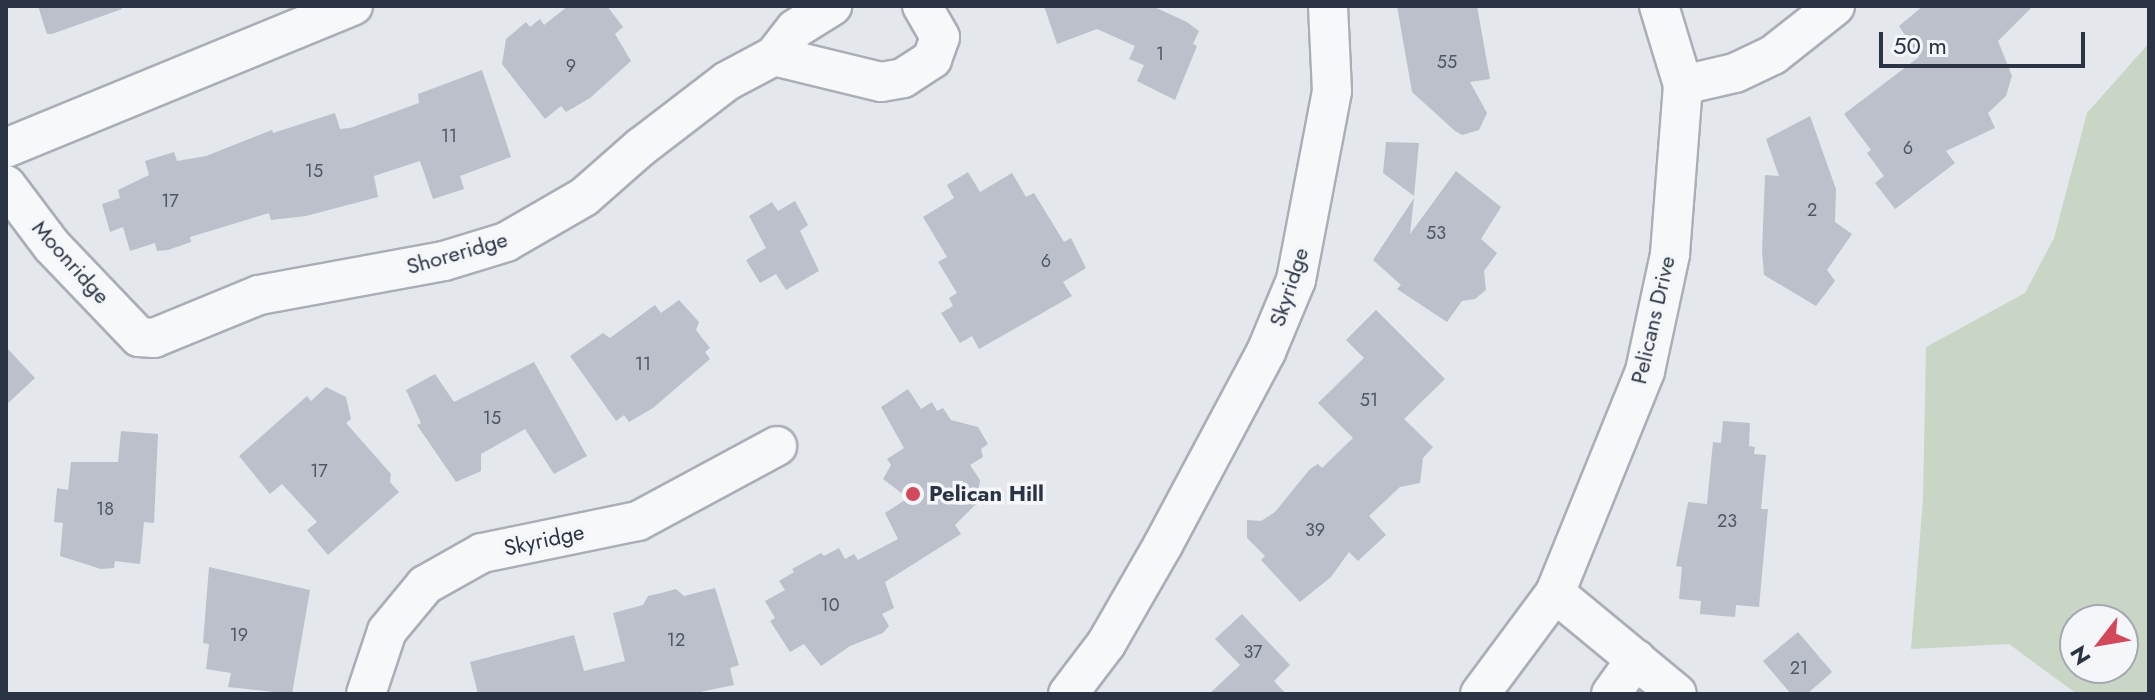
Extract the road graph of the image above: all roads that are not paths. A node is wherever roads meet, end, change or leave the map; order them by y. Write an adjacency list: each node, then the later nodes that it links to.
1 (353, 6): 9 (street)
2 (832, 6): 7 (street, Shoreridge)
3 (922, 6): 7 (street)
4 (1328, 6): 16 (street, Skyridge)
5 (1659, 6): 8 (street, Pelicans Drive)
6 (1835, 6): 8 (street)
7 (774, 56): 11 (street, Shoreridge)
8 (1683, 85): 13 (street, Pelicans Drive)
9 (6, 148)
10 (6, 185): 11 (street, Moonridge)
11 (139, 337)
12 (777, 446): 15 (street, Skyridge)
13 (1555, 593): 14 (street); 17 (street, Pelicans Drive)
14 (1636, 659): 18 (street); 19 (street)
15 (366, 694)
16 (1068, 694)
17 (1480, 694)
18 (1611, 694)
19 (1677, 694)

